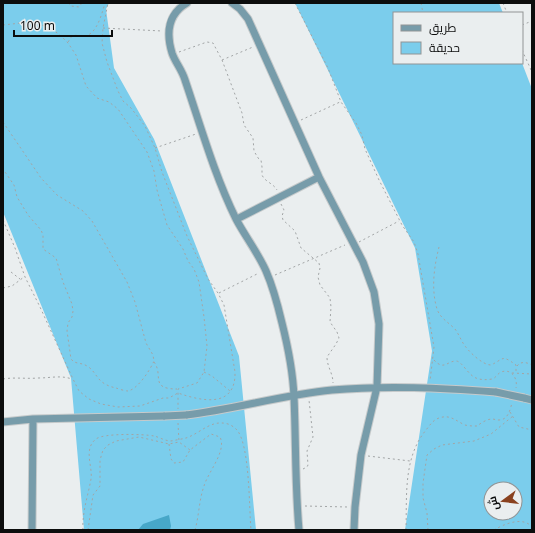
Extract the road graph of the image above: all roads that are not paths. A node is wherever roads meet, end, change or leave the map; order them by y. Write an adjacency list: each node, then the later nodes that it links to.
1 (187, 3): 4 (street)
2 (232, 3): 3 (street)
3 (319, 177): 4 (street); 5 (street)
4 (236, 219): 6 (street)
5 (377, 387): 6 (street); 7 (street, bridge); 12 (street)
6 (294, 396): 8 (street, bridge); 11 (street)
7 (532, 400)
8 (33, 419): 9 (street); 10 (street)
9 (3, 422)
10 (32, 530)
11 (299, 530)
12 (354, 530)

